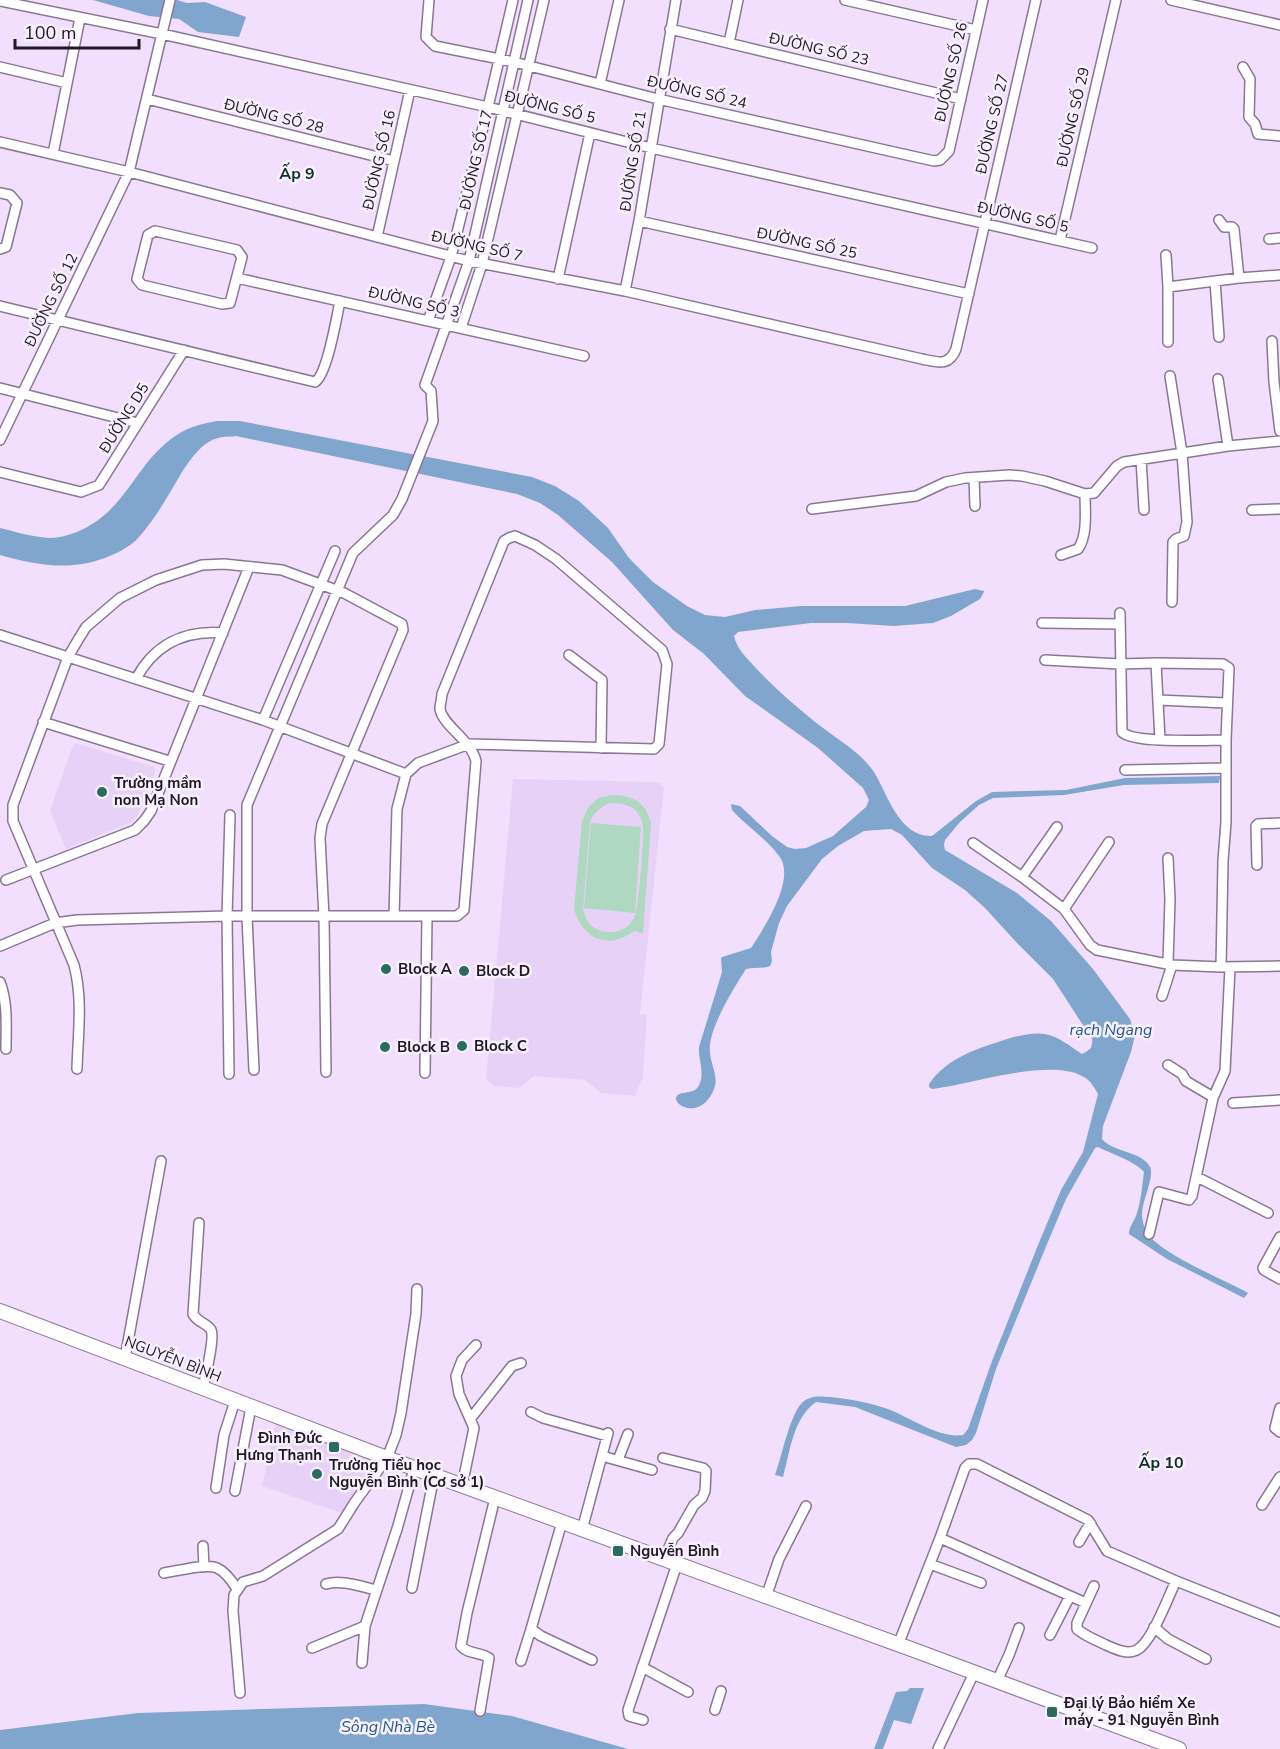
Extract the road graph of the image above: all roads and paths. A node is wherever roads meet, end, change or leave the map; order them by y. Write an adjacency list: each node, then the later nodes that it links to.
1 (170, 0): 19 (street, ĐƯỜNG SỐ 12)
2 (429, 0): 21 (street, ĐƯỜNG SỐ 24)
3 (513, 0): 21 (street, ĐƯỜNG SỐ 17)
4 (528, 0): 22 (street, ĐƯỜNG SỐ 17)
5 (544, 0): 23 (street)
6 (620, 0): 27 (street)
7 (676, 0): 17 (street, ĐƯỜNG SỐ 21)
8 (738, 0): 20 (street)
9 (845, 0): 18 (street)
10 (982, 0): 18 (street, ĐƯỜNG SỐ 26)
11 (1036, 0): 46 (street, ĐƯỜNG SỐ 27)
12 (1116, 0): 50 (street, ĐƯỜNG SỐ 29)
13 (1171, 0): 16 (street)
14 (0, 1): 15 (street, ĐƯỜNG SỐ 5)
15 (80, 18): 19 (street, ĐƯỜNG SỐ 5); 26 (street)
16 (1280, 26)
17 (670, 29): 20 (street, ĐƯỜNG SỐ 23); 30 (street, ĐƯỜNG SỐ 21)
18 (976, 30): 31 (street, ĐƯỜNG SỐ 26)
19 (163, 32): 28 (street, ĐƯỜNG SỐ 5); 29 (street, ĐƯỜNG SỐ 12)
20 (729, 43): 31 (street, ĐƯỜNG SỐ 23)
21 (499, 60): 22 (street, ĐƯỜNG SỐ 24); 32 (street, ĐƯỜNG SỐ 17)
22 (514, 63): 23 (street, ĐƯỜNG SỐ 24); 33 (street, ĐƯỜNG SỐ 17)
23 (528, 66): 27 (street, ĐƯỜNG SỐ 24); 34 (street)
24 (0, 67): 26 (street)
25 (1244, 67): 36 (street)
26 (67, 83): 40 (street)
27 (600, 84): 30 (street, ĐƯỜNG SỐ 24)
28 (410, 90): 32 (street, ĐƯỜNG SỐ 5); 41 (street, ĐƯỜNG SỐ 16)
29 (147, 99): 41 (street, ĐƯỜNG SỐ 28); 42 (street, ĐƯỜNG SỐ 12)
30 (658, 99): 38 (street, ĐƯỜNG SỐ 21); 39 (street, ĐƯỜNG SỐ 24)
31 (961, 99): 39 (street, ĐƯỜNG SỐ 26)
32 (489, 103): 33 (street, ĐƯỜNG SỐ 5); 54 (street, ĐƯỜNG SỐ 17)
33 (504, 106): 34 (street, ĐƯỜNG SỐ 5); 55 (street, ĐƯỜNG SỐ 17)
34 (516, 114): 35 (street, ĐƯỜNG SỐ 5); 56 (street)
35 (590, 133): 38 (street, ĐƯỜNG SỐ 5); 60 (street)
36 (1280, 136)
37 (0, 142): 40 (street, ĐƯỜNG SỐ 7)
38 (651, 144): 45 (street, ĐƯỜNG SỐ 21); 46 (street, ĐƯỜNG SỐ 5)
39 (949, 151)
40 (53, 154): 42 (street, ĐƯỜNG SỐ 7)
41 (394, 161): 47 (street, ĐƯỜNG SỐ 16)
42 (129, 172): 47 (street, ĐƯỜNG SỐ 7); 67 (street, ĐƯỜNG SỐ 12)
43 (0, 193): 52 (street)
44 (1219, 220): 59 (street)
45 (639, 221): 63 (street, ĐƯỜNG SỐ 21); 64 (street, ĐƯỜNG SỐ 25)
46 (985, 224): 50 (street, ĐƯỜNG SỐ 5); 64 (street, ĐƯỜNG SỐ 27)
47 (377, 237): 54 (street, ĐƯỜNG SỐ 7)
48 (1280, 238): 49 (street)
49 (1269, 239)
50 (1060, 240): 51 (street, ĐƯỜNG SỐ 5)
51 (1092, 248)
52 (0, 249)
53 (1166, 255): 62 (street)
54 (451, 257): 55 (street, ĐƯỜNG SỐ 7); 68 (street, ĐƯỜNG SỐ 17)
55 (469, 261): 56 (street, ĐƯỜNG SỐ 7); 69 (street, ĐƯỜNG SỐ 17)
56 (482, 264): 60 (street, ĐƯỜNG SỐ 7); 70 (street)
57 (1280, 276): 59 (street)
58 (237, 278): 58 (street); 65 (street, ĐƯỜNG SỐ 3)
59 (1239, 278): 61 (street)
60 (558, 279): 63 (street, ĐƯỜNG SỐ 7)
61 (1215, 281): 62 (street); 71 (street)
62 (1168, 287): 73 (street)
63 (625, 291): 76 (street, ĐƯỜNG SỐ 7)
64 (969, 294): 76 (street, ĐƯỜNG SỐ 27)
65 (340, 301): 68 (street, ĐƯỜNG SỐ 3); 74 (street)
66 (0, 306): 67 (street)
67 (58, 320): 74 (street); 80 (street, ĐƯỜNG SỐ 12)
68 (428, 321): 69 (street, ĐƯỜNG SỐ 3)
69 (445, 324): 70 (street, ĐƯỜNG SỐ 3); 100 (street, ĐƯỜNG SỐ 17)
70 (461, 328): 75 (street, ĐƯỜNG SỐ 3)
71 (1219, 337)
72 (1272, 341): 82 (street)
73 (1168, 342)
74 (184, 350): 81 (street, ĐƯỜNG D5)
75 (584, 356)
76 (950, 359)
77 (1170, 376): 86 (street)
78 (1218, 379): 85 (street)
79 (0, 388): 80 (street)
80 (22, 394): 81 (street); 83 (street, ĐƯỜNG SỐ 12)
81 (138, 423): 88 (street, ĐƯỜNG D5)
82 (1280, 431)
83 (0, 440)
84 (1280, 441): 85 (street)
85 (1228, 446): 86 (street)
86 (1182, 453): 87 (street); 101 (street)
87 (1141, 459): 90 (street); 94 (street)
88 (0, 472)
89 (974, 478): 90 (street); 91 (street); 92 (street)
90 (1085, 494): 97 (street)
91 (975, 506)
92 (813, 509)
93 (1280, 509): 95 (street)
94 (1144, 510)
95 (1252, 510)
96 (335, 551): 99 (street)
97 (1060, 555)
98 (249, 567): 99 (street); 105 (street); 108 (street)
99 (321, 584): 100 (street); 116 (street)
100 (337, 590): 118 (street, ĐƯỜNG SỐ 17); 123 (street)
101 (1172, 602)
102 (1120, 613): 104 (street)
103 (1042, 623): 104 (street)
104 (1120, 624): 111 (street)
105 (223, 633): 112 (street); 113 (street)
106 (0, 635): 108 (street)
107 (569, 655): 122 (street)
108 (68, 657): 112 (street); 117 (street)
109 (1045, 660): 111 (street)
110 (1156, 663): 111 (street); 114 (street); 115 (street)
111 (1120, 664): 119 (street)
112 (135, 679): 113 (street)
113 (196, 698): 116 (street); 124 (street)
114 (1158, 700): 115 (street); 119 (street)
115 (1227, 703): 120 (street)
116 (263, 720): 118 (street)
117 (44, 722): 124 (street); 135 (street)
118 (280, 726): 123 (street); 142 (street, ĐƯỜNG SỐ 17)
119 (1160, 740): 120 (street)
120 (1226, 740): 125 (street)
121 (469, 744): 122 (street); 122 (street); 127 (street); 141 (street)
122 (601, 748)
123 (353, 753): 127 (street); 143 (street)
124 (170, 761): 135 (street)
125 (1226, 768): 126 (street); 148 (street)
126 (1125, 770)
127 (406, 774): 140 (street)
128 (230, 815): 139 (street)
129 (1280, 823): 134 (street)
130 (1057, 826): 136 (street)
131 (1109, 842): 138 (street)
132 (973, 843): 136 (street)
133 (1168, 858): 146 (street)
134 (1257, 865)
135 (33, 868): 137 (street); 144 (street)
136 (1022, 877): 138 (street)
137 (6, 880)
138 (1064, 909): 146 (street)
139 (227, 916): 142 (street); 144 (street); 157 (street)
140 (394, 916): 141 (street); 143 (street)
141 (427, 916): 156 (street)
142 (247, 917): 143 (street); 154 (street, ĐƯỜNG SỐ 17)
143 (324, 917): 155 (street)
144 (55, 923): 145 (street); 153 (street)
145 (0, 946)
146 (1170, 964): 148 (street); 150 (street)
147 (1280, 966): 148 (street)
148 (1226, 967): 158 (street)
149 (0, 981): 151 (street)
150 (1162, 996)
151 (6, 1049)
152 (1168, 1065): 158 (street)
153 (77, 1069)
154 (255, 1070)
155 (326, 1072)
156 (425, 1073)
157 (229, 1074)
158 (1213, 1097): 162 (street)
159 (1280, 1100): 160 (street)
160 (1233, 1103)
161 (161, 1161): 171 (street)
162 (1197, 1177): 163 (street); 165 (street)
163 (1268, 1213)
164 (199, 1222): 173 (street)
165 (1149, 1234)
166 (1280, 1237): 167 (street)
167 (1280, 1279)
168 (417, 1289): 182 (street)
169 (0, 1311): 171 (main road, NGUYỄN BÌNH)
170 (476, 1346): 178 (street)
171 (125, 1358): 173 (main road, NGUYỄN BÌNH)
172 (521, 1363): 178 (street)
173 (203, 1388): 174 (main road, NGUYỄN BÌNH)
174 (235, 1401): 175 (main road, NGUYỄN BÌNH); 190 (street)
175 (251, 1407): 182 (main road, NGUYỄN BÌNH); 191 (street)
176 (1280, 1408): 179 (street)
177 (531, 1412): 181 (street)
178 (471, 1418): 189 (street)
179 (1280, 1432)
180 (628, 1434): 184 (street)
181 (602, 1456): 184 (street); 197 (street)
182 (387, 1458): 185 (main road, NGUYỄN BÌNH); 210 (street)
183 (663, 1458): 201 (street)
184 (618, 1460): 186 (street)
185 (414, 1468): 187 (main road, NGUYỄN BÌNH); 211 (street)
186 (652, 1470)
187 (434, 1476): 189 (main road, NGUYỄN BÌNH); 209 (street)
188 (1280, 1477): 193 (street)
189 (462, 1486): 192 (main road, NGUYỄN BÌNH)
190 (216, 1488)
191 (235, 1491)
192 (495, 1498): 195 (main road, NGUYỄN BÌNH); 234 (street)
193 (1262, 1504)
194 (806, 1506): 213 (street)
195 (562, 1522): 197 (main road, NGUYỄN BÌNH); 219 (street)
196 (1091, 1524): 198 (street); 199 (street); 205 (street)
197 (582, 1530): 201 (main road, NGUYỄN BÌNH)
198 (940, 1538): 202 (street); 212 (street)
199 (1079, 1542)
200 (203, 1546): 203 (street)
201 (670, 1562): 213 (main road, NGUYỄN BÌNH); 227 (street)
202 (930, 1564): 206 (street); 221 (street)
203 (204, 1567): 204 (street); 210 (street)
204 (164, 1573)
205 (1176, 1581): 215 (street); 217 (street)
206 (981, 1583)
207 (326, 1584): 211 (street)
208 (1094, 1586): 214 (street)
209 (412, 1588)
210 (237, 1589): 232 (street)
211 (377, 1590): 216 (street)
212 (1070, 1596): 214 (street); 220 (street)
213 (766, 1597): 221 (main road, NGUYỄN BÌNH)
214 (1086, 1603): 217 (street)
215 (1280, 1622)
216 (365, 1626): 222 (street); 226 (street)
217 (1154, 1627): 223 (street)
218 (1019, 1628): 229 (street)
219 (531, 1629): 224 (street); 225 (street)
220 (1050, 1635)
221 (898, 1645): 228 (main road, NGUYỄN BÌNH)
222 (312, 1648)
223 (1206, 1659)
224 (592, 1660)
225 (520, 1661)
226 (362, 1663)
227 (642, 1667): 231 (street); 235 (street)
228 (974, 1672): 229 (main road, NGUYỄN BÌNH); 236 (street)
229 (997, 1681): 237 (main road, NGUYỄN BÌNH)
230 (721, 1691): 233 (street)
231 (688, 1692)
232 (240, 1693)
233 (715, 1710)
234 (480, 1711)
235 (643, 1720)
236 (938, 1749)
237 (1179, 1749)

